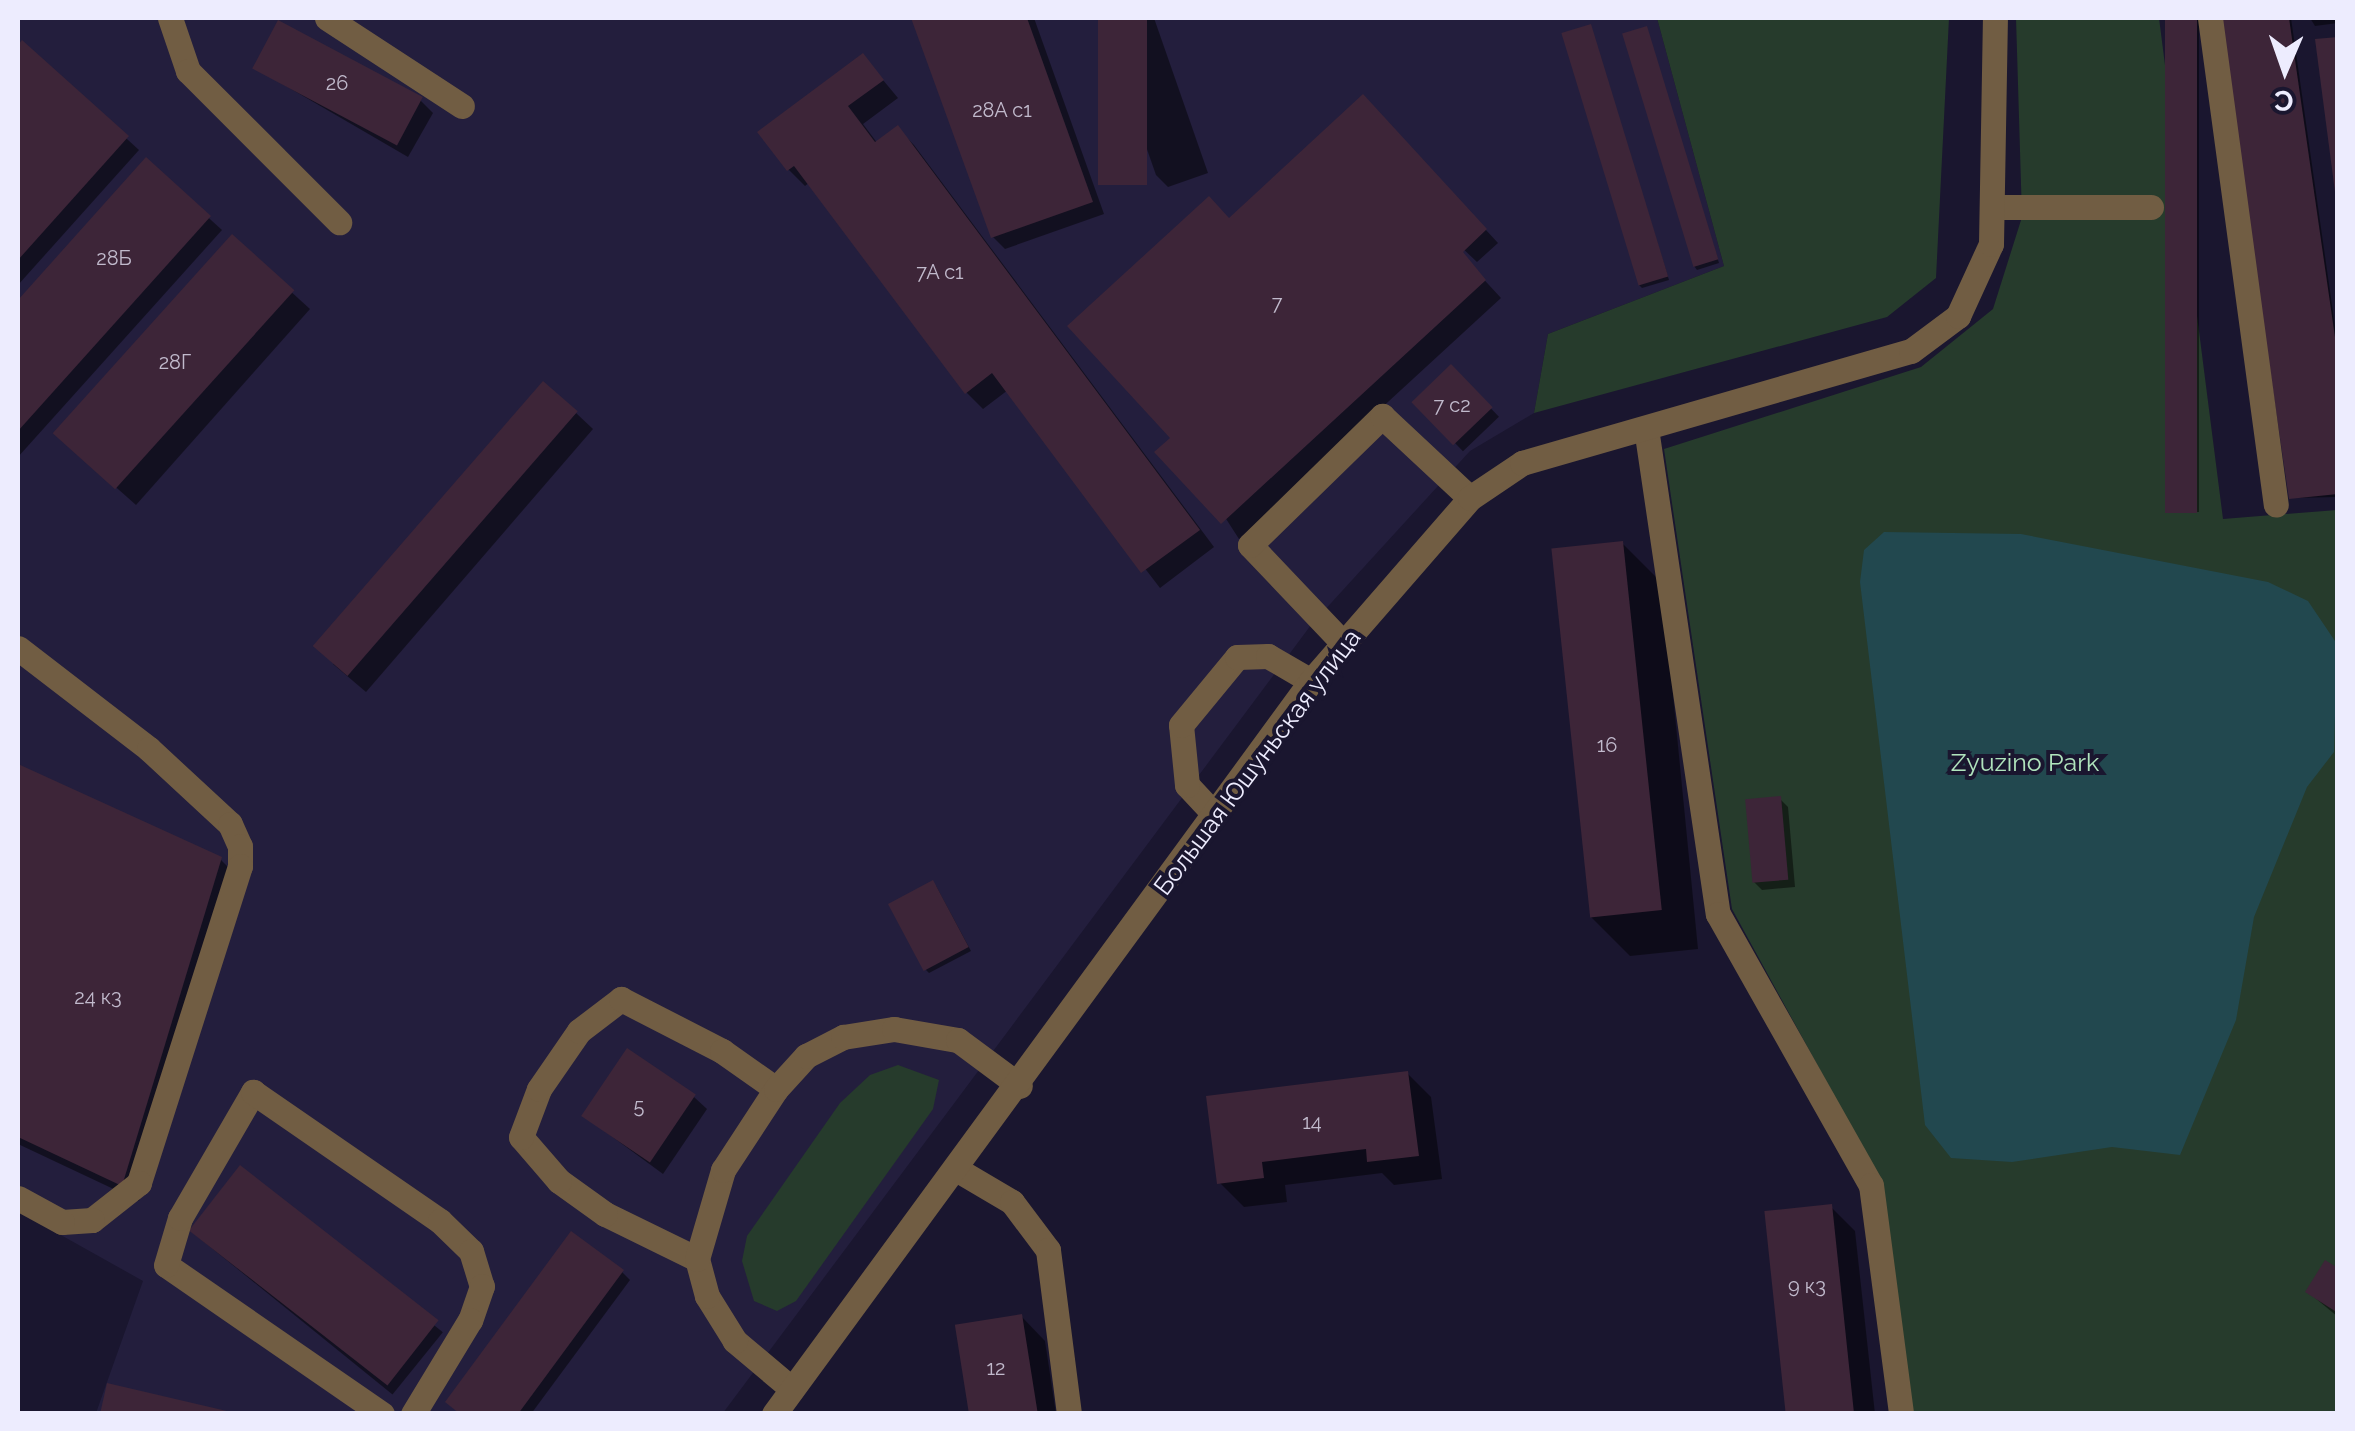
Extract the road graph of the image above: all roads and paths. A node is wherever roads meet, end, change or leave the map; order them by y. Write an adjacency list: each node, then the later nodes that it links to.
1 (170, 18): 8 (street)
2 (328, 18): 5 (street)
3 (1995, 18): 7 (street, Большая Юшуньская улица)
4 (2210, 18): 11 (street)
5 (462, 106)
6 (2151, 207): 7 (street)
7 (1992, 208): 9 (street, Большая Юшуньская улица)
8 (339, 222)
9 (1646, 428): 10 (street, Большая Юшуньская улица); 26 (street)
10 (1470, 498): 12 (street, Большая Юшуньская улица); 12 (street)
11 (2276, 505)
12 (1343, 644): 14 (street, Большая Юшуньская улица)
13 (18, 648): 19 (street)
14 (1312, 681): 15 (street, Большая Юшуньская улица); 15 (street)
15 (1215, 816): 16 (street, Большая Юшуньская улица)
16 (1020, 1086): 17 (street); 18 (street, Большая Юшуньская улица)
17 (776, 1089): 20 (street); 20 (street)
18 (956, 1169): 21 (street, Большая Юшуньская улица); 25 (street)
19 (18, 1198)
20 (697, 1258): 21 (street)
21 (792, 1389): 24 (street, Большая Юшуньская улица)
22 (382, 1414): 23 (street)
23 (413, 1414)
24 (774, 1414)
25 (1070, 1414)
26 (1900, 1414)

